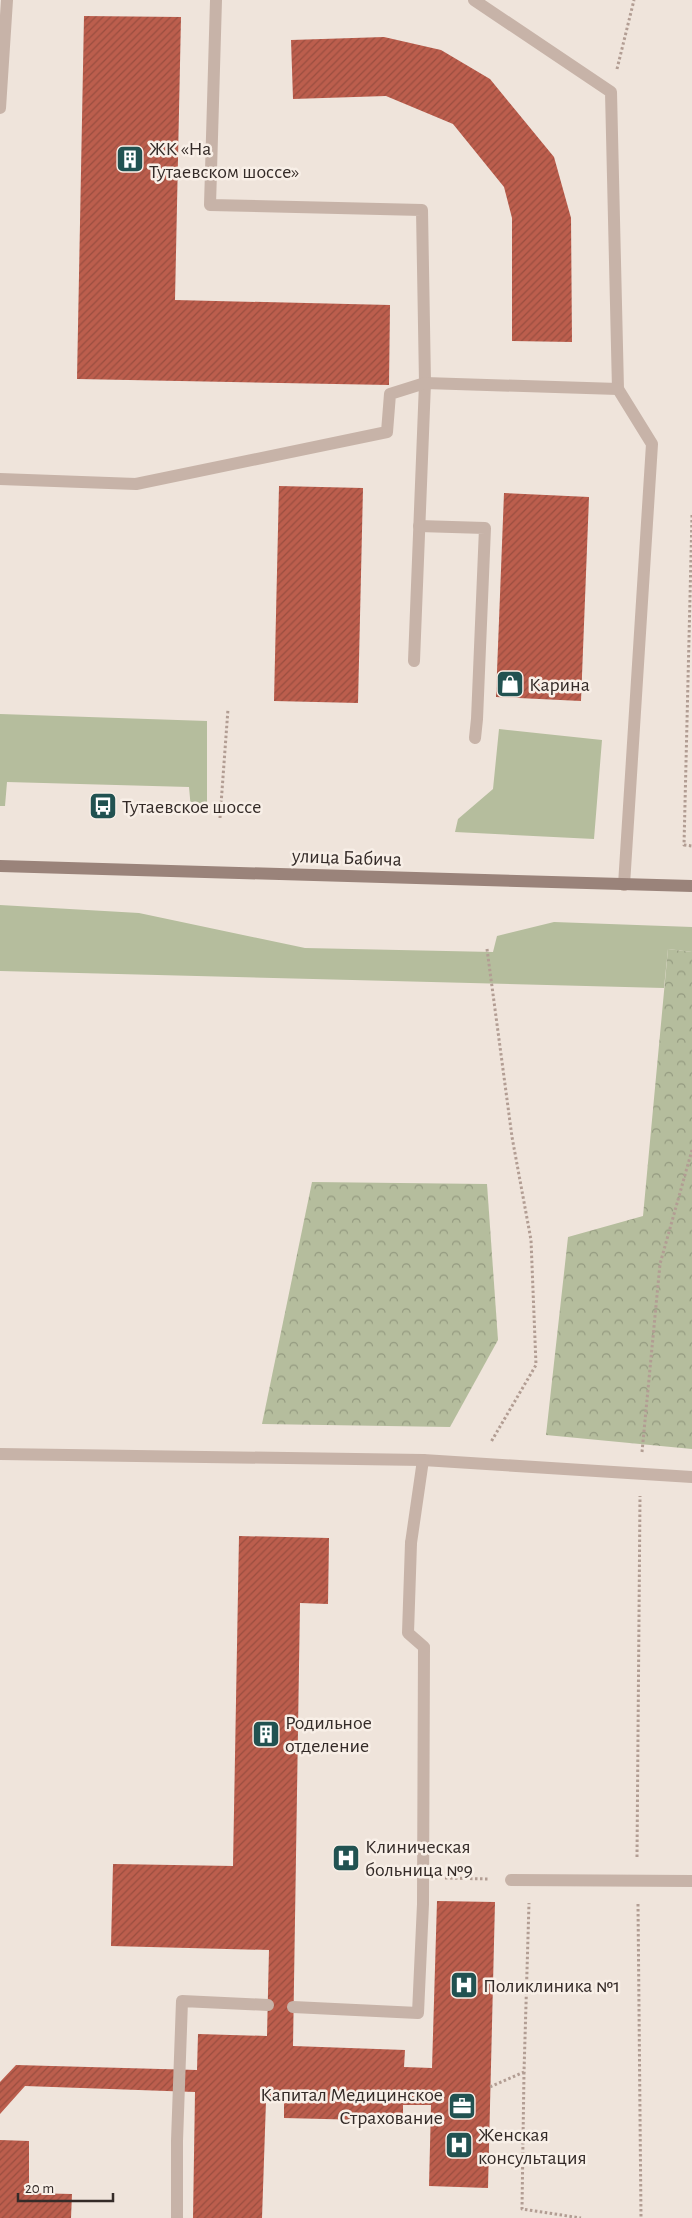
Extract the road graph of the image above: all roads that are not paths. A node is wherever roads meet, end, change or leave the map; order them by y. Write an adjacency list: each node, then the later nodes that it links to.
1 (7, 0): 4 (street)
2 (216, 0): 5 (street)
3 (474, 0): 6 (street)
4 (0, 108)
5 (425, 383): 6 (street); 7 (street); 8 (street)
6 (618, 389): 12 (street)
7 (0, 478)
8 (419, 526): 9 (street); 10 (street)
9 (414, 661)
10 (475, 738)
11 (0, 866): 12 (street, улица Бабича)
12 (624, 885): 13 (street, улица Бабича)
13 (692, 886)
14 (0, 1454): 15 (street)
15 (423, 1460): 16 (street); 20 (street)
16 (692, 1477)
17 (512, 1880): 18 (street)
18 (692, 1881)
19 (268, 2005): 21 (street)
20 (293, 2006)
21 (177, 2218)

